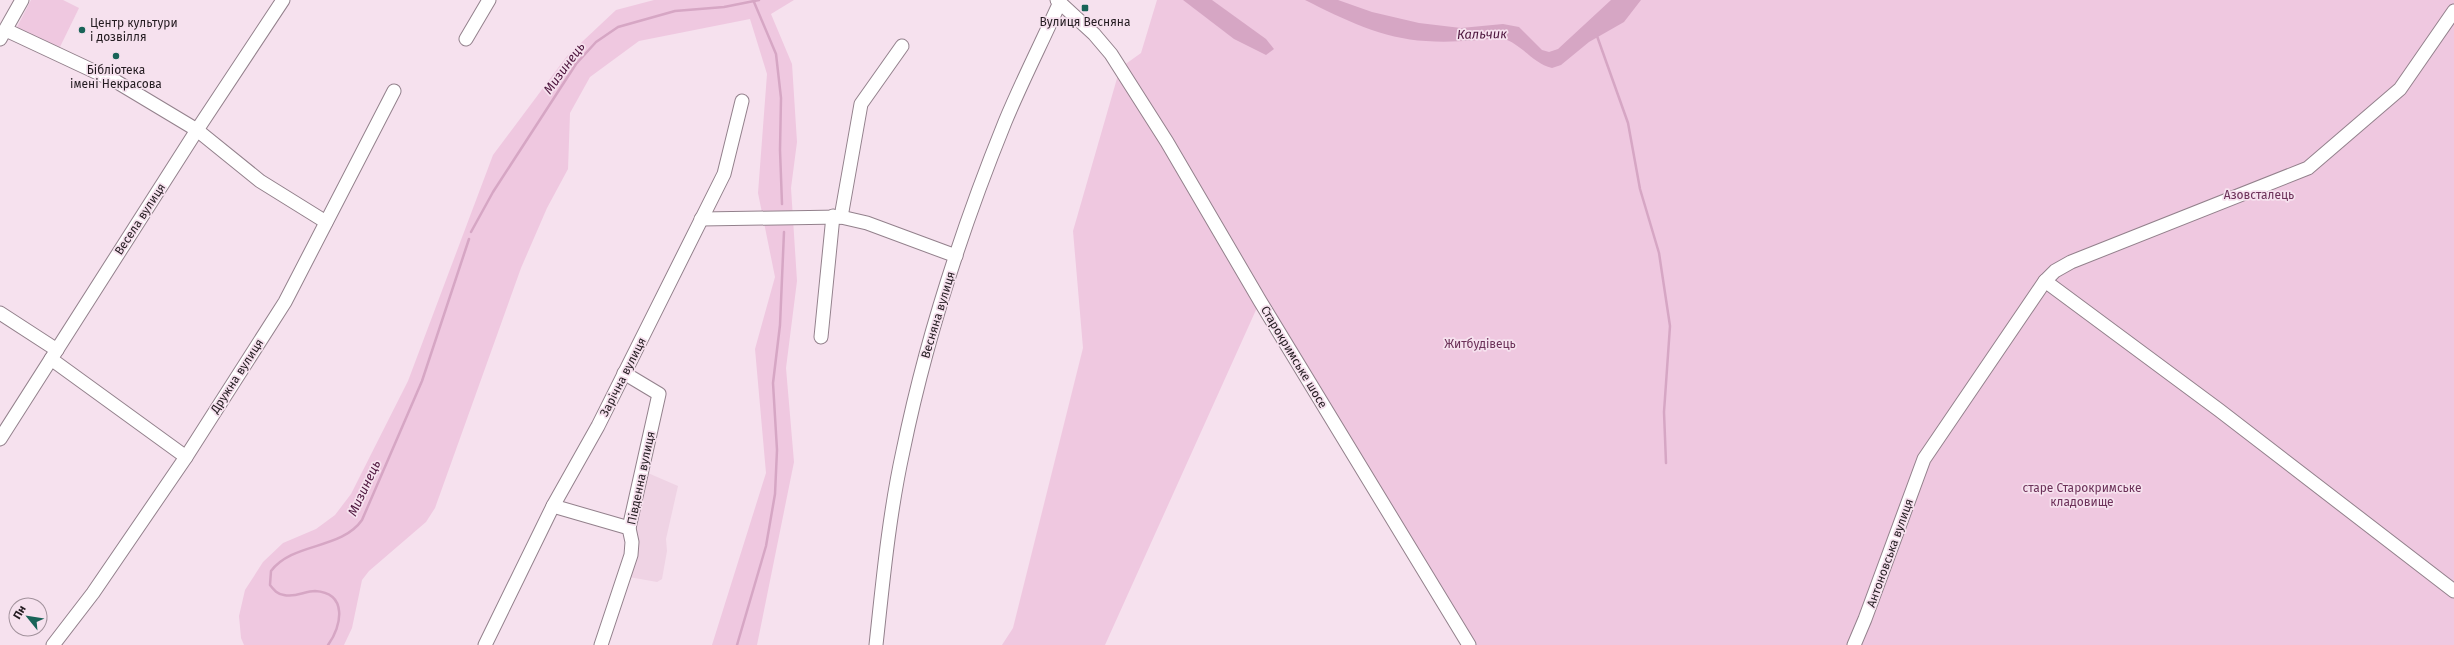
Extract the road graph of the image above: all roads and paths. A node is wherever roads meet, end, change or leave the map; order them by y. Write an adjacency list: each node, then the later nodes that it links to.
1 (22, 0): 6 (street)
2 (283, 0): 11 (street, Весела вулиця)
3 (489, 0): 7 (street)
4 (1059, 1): 15 (street, Весняна вулиця); 30 (street, Старокримське шосе)
5 (2454, 11): 16 (street, Антоновська вулиця)
6 (3, 34): 11 (street)
7 (466, 39)
8 (902, 46): 12 (street)
9 (394, 91): 14 (street, Дружна вулиця)
10 (742, 101): 13 (street, Зарічна вулиця)
11 (197, 130): 14 (street); 19 (street, Весела вулиця)
12 (837, 217): 13 (street); 15 (street); 18 (street)
13 (701, 220): 20 (street, Зарічна вулиця)
14 (326, 222): 22 (street, Дружна вулиця)
15 (956, 256): 29 (street, Весняна вулиця)
16 (2045, 281): 25 (street); 31 (street, Антоновська вулиця)
17 (0, 313): 19 (street)
18 (821, 337)
19 (54, 354): 21 (street, Весела вулиця); 22 (street)
20 (624, 373): 23 (street, Зарічна вулиця); 24 (street, Південна вулиця)
21 (0, 439)
22 (186, 457): 26 (street, Дружна вулиця)
23 (553, 506): 24 (street); 27 (street, Зарічна вулиця)
24 (629, 528): 28 (street, Південна вулиця)
25 (2454, 591)
26 (53, 645)
27 (485, 645)
28 (601, 645)
29 (876, 645)
30 (1469, 645)
31 (1854, 645)

